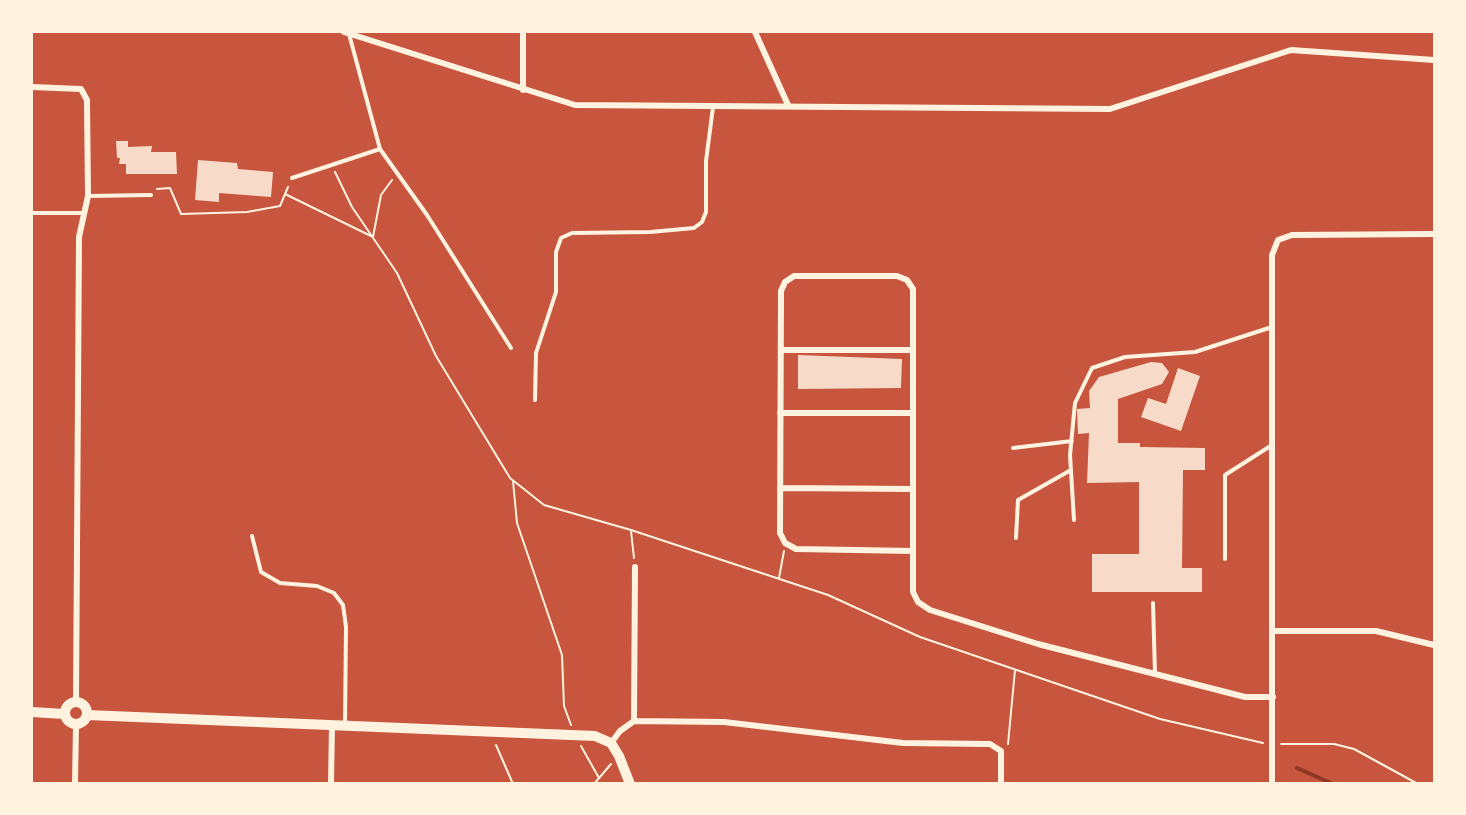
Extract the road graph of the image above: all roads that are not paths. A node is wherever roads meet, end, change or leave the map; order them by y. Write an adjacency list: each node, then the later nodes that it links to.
1 (523, 32): 6 (street)
2 (755, 32): 7 (street)
3 (346, 33): 6 (street); 9 (lane)
4 (1434, 60): 7 (street)
5 (32, 87): 12 (street)
6 (523, 90): 8 (street)
7 (788, 105): 8 (street)
8 (713, 107): 20 (lane)
9 (380, 149): 10 (lane); 17 (lane)
10 (292, 178)
11 (151, 195): 12 (lane)
12 (88, 196): 14 (street)
13 (32, 213): 14 (lane)
14 (85, 213): 40 (street)
15 (1434, 234): 16 (street)
16 (1272, 327): 23 (lane); 24 (street)
17 (511, 348)
18 (781, 350): 19 (street); 19 (street); 22 (street)
19 (913, 350): 21 (street)
20 (535, 400)
21 (913, 412): 22 (street); 28 (street)
22 (780, 413): 27 (street)
23 (1072, 441): 25 (lane); 26 (lane)
24 (1272, 445): 33 (lane); 36 (street)
25 (1013, 448)
26 (1071, 470): 29 (lane); 31 (lane)
27 (780, 488): 28 (street); 32 (street)
28 (913, 489): 32 (street)
29 (1074, 520)
30 (252, 536): 47 (lane)
31 (1016, 538)
32 (913, 551): 38 (street)
33 (1225, 559)
34 (635, 567): 44 (street)
35 (1153, 603): 38 (lane)
36 (1273, 631): 37 (street); 39 (street)
37 (1434, 645)
38 (1155, 675): 39 (street)
39 (1273, 697): 53 (street)
40 (76, 701): 42 (street); 43 (street)
41 (32, 712): 42 (street)
42 (64, 714): 46 (street)
43 (87, 715): 45 (street); 46 (street)
44 (634, 721): 48 (street); 52 (street)
45 (332, 723): 47 (street); 50 (street)
46 (76, 724): 49 (street)
47 (345, 724): 48 (street)
48 (611, 743): 51 (street)
49 (75, 783)
50 (331, 783)
51 (630, 783)
52 (1001, 783)
53 (1272, 783)

